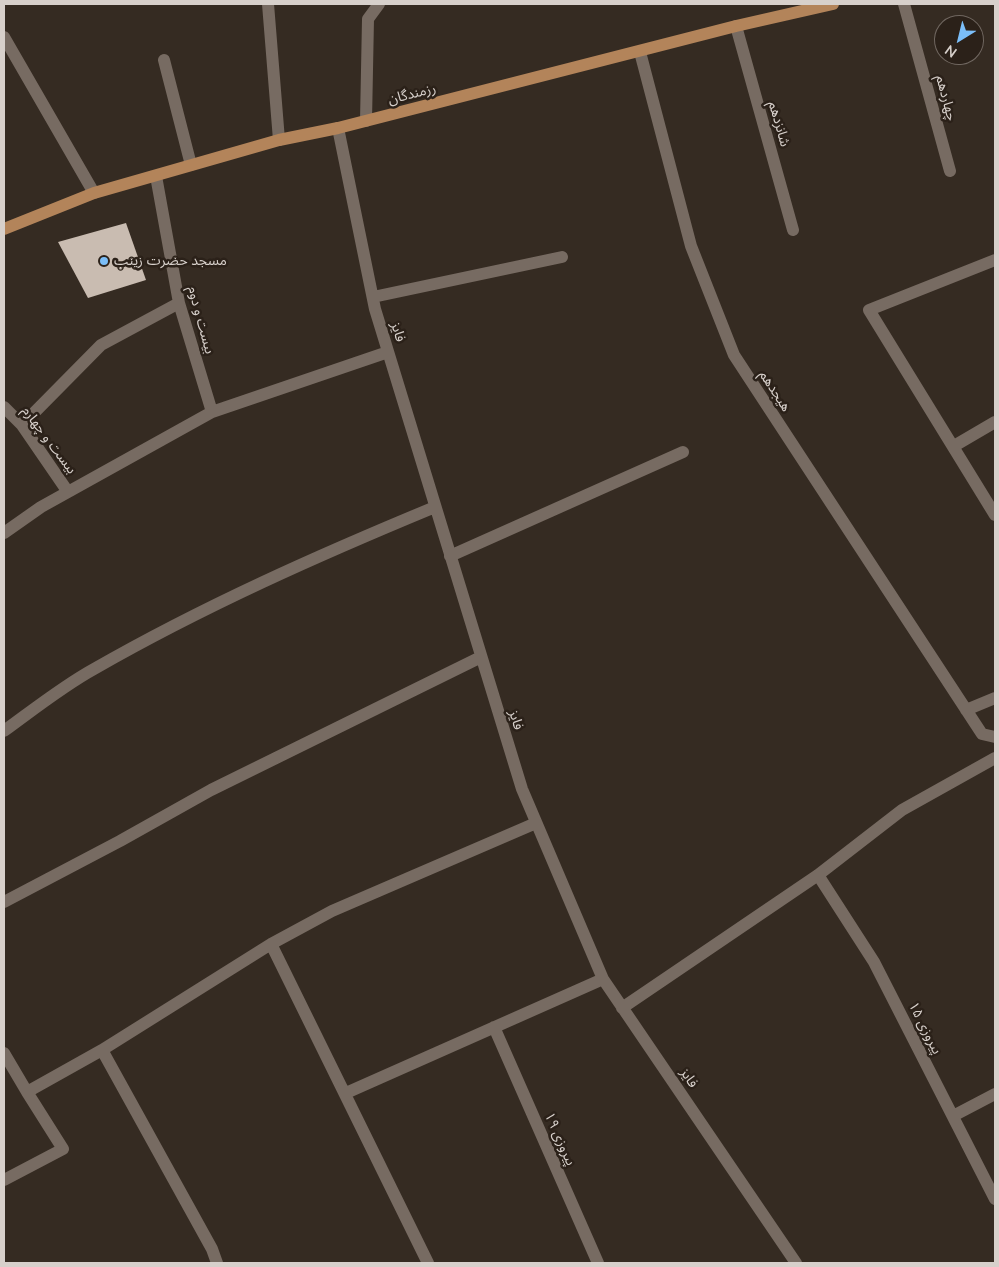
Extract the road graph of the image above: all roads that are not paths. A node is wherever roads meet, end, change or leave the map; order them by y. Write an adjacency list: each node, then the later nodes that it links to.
1 (268, 4): 11 (street)
2 (380, 4): 9 (street)
3 (833, 4): 5 (main road, رزمندگان)
4 (904, 4): 13 (street, چهاردهم)
5 (736, 26): 7 (main road, رزمندگان); 17 (street, شانزدهم)
6 (4, 37): 15 (street)
7 (640, 52): 9 (main road, رزمندگان); 36 (street, هیجدهم)
8 (164, 60): 12 (street)
9 (366, 122): 10 (main road, رزمندگان)
10 (338, 128): 11 (main road, رزمندگان); 20 (street, فایز)
11 (279, 140): 12 (main road, رزمندگان)
12 (191, 166): 14 (main road, رزمندگان)
13 (950, 171)
14 (156, 176): 15 (main road, رزمندگان); 21 (street, بیست و دوم)
15 (94, 193): 16 (main road, رزمندگان)
16 (4, 229)
17 (793, 230)
18 (562, 257): 20 (street)
19 (995, 260): 27 (street)
20 (373, 297): 22 (street, فایز)
21 (179, 303): 24 (street, بیست و دوم); 26 (street)
22 (388, 352): 24 (street); 30 (street, فایز)
23 (4, 407): 26 (street, بیست و چهارم)
24 (212, 412): 29 (street)
25 (995, 422): 27 (street)
26 (22, 425): 29 (street, بیست و چهارم)
27 (954, 446): 31 (street)
28 (683, 452): 33 (street)
29 (68, 492): 32 (street)
30 (435, 507): 33 (street, فایز); 37 (street)
31 (995, 515)
32 (4, 533)
33 (450, 556): 34 (street, فایز)
34 (481, 657): 40 (street, فایز); 42 (street)
35 (995, 698): 36 (street)
36 (966, 710): 38 (street, هیجدهم)
37 (4, 731)
38 (995, 737)
39 (995, 758): 41 (street)
40 (536, 823): 43 (street); 44 (street, فایز)
41 (818, 875): 45 (street); 52 (street, پیروزی ۱۵)
42 (4, 902)
43 (270, 944): 47 (street); 50 (street)
44 (603, 979): 45 (street, فایز); 46 (street)
45 (622, 1008): 58 (street, فایز)
46 (494, 1027): 50 (street); 57 (street, پیروزی ۱۹)
47 (102, 1050): 49 (street); 55 (street)
48 (4, 1053): 49 (street)
49 (27, 1092): 53 (street)
50 (346, 1093): 56 (street)
51 (995, 1094): 52 (street)
52 (953, 1116): 54 (street, پیروزی ۱۵)
53 (4, 1180)
54 (995, 1199)
55 (217, 1263)
56 (428, 1263)
57 (598, 1263)
58 (796, 1263)

